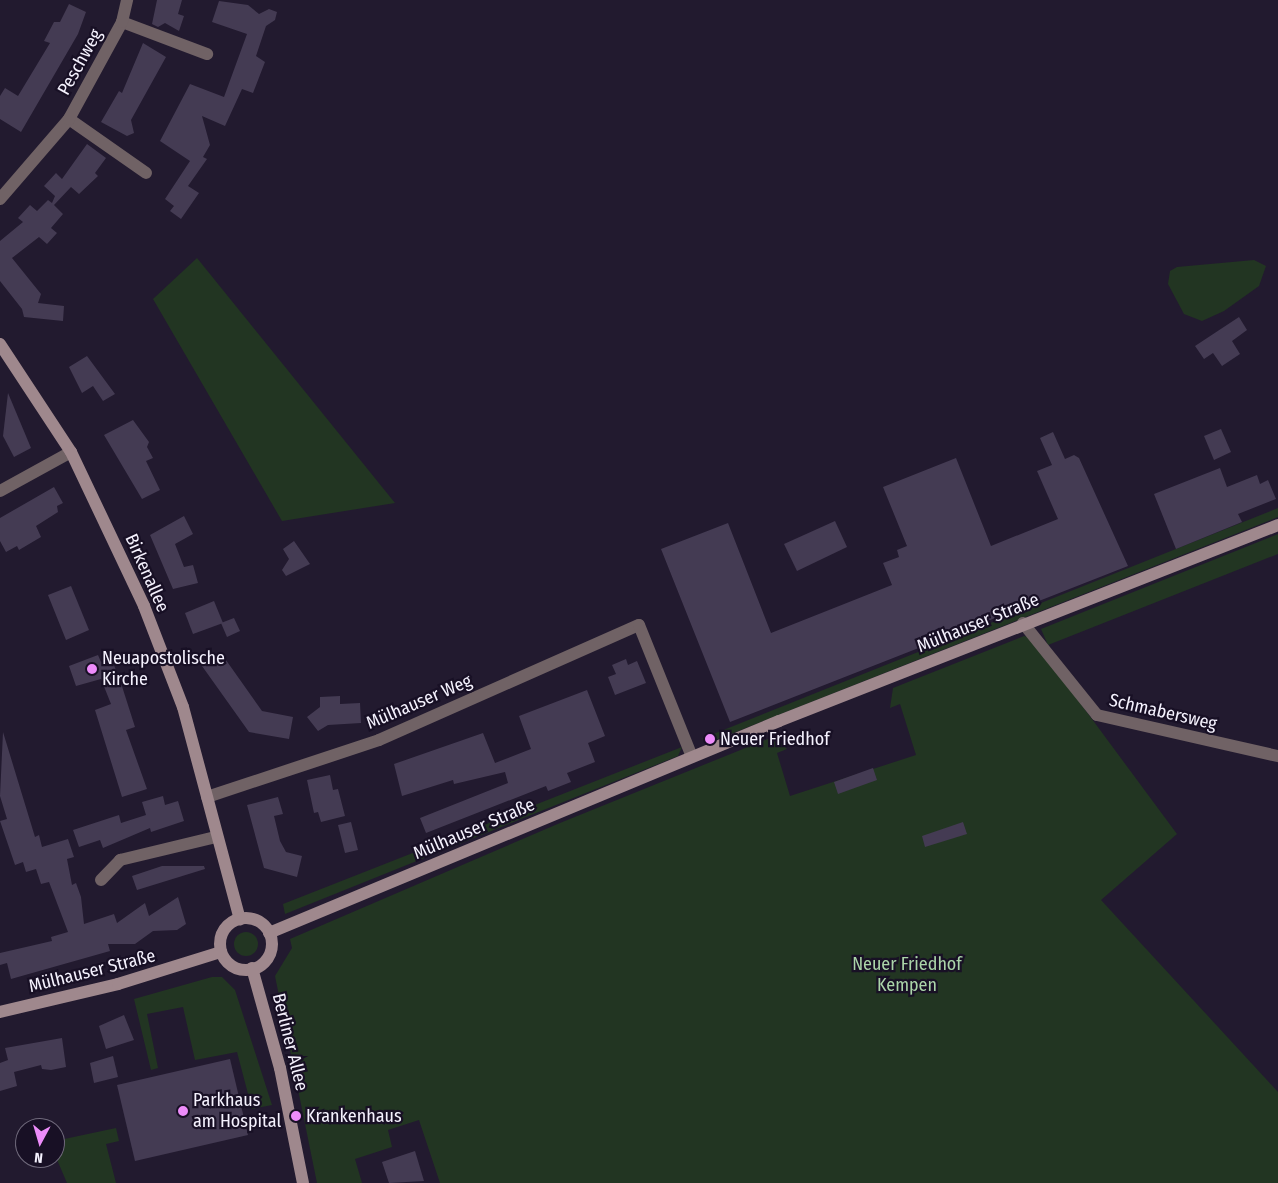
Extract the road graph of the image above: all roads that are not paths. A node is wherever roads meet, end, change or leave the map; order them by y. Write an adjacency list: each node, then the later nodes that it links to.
1 (127, 0): 2 (street, Peschweg)
2 (122, 22): 3 (street, Peschweg); 4 (street, Peschweg)
3 (207, 54)
4 (69, 119): 5 (street, Peschweg); 6 (street, Peschweg)
5 (146, 173)
6 (0, 199)
7 (0, 344): 8 (street, Birkenallee)
8 (70, 452): 9 (street); 14 (street, Birkenallee)
9 (0, 491)
10 (1278, 525): 11 (street, Mülhauser Straße)
11 (1023, 623): 12 (street, Schmabersweg); 13 (street, Mülhauser Straße)
12 (1278, 756)
13 (692, 757): 14 (street, Mülhauser Weg); 18 (street, Mülhauser Straße)
14 (207, 797): 15 (street, Birkenallee)
15 (216, 837): 16 (street); 17 (street, Birkenallee)
16 (100, 880)
17 (240, 919): 18 (street); 19 (street)
18 (269, 932): 20 (street)
19 (221, 952): 20 (street); 21 (street, Mülhauser Straße)
20 (252, 968): 22 (street, Berliner Allee)
21 (0, 1012)
22 (303, 1183)

